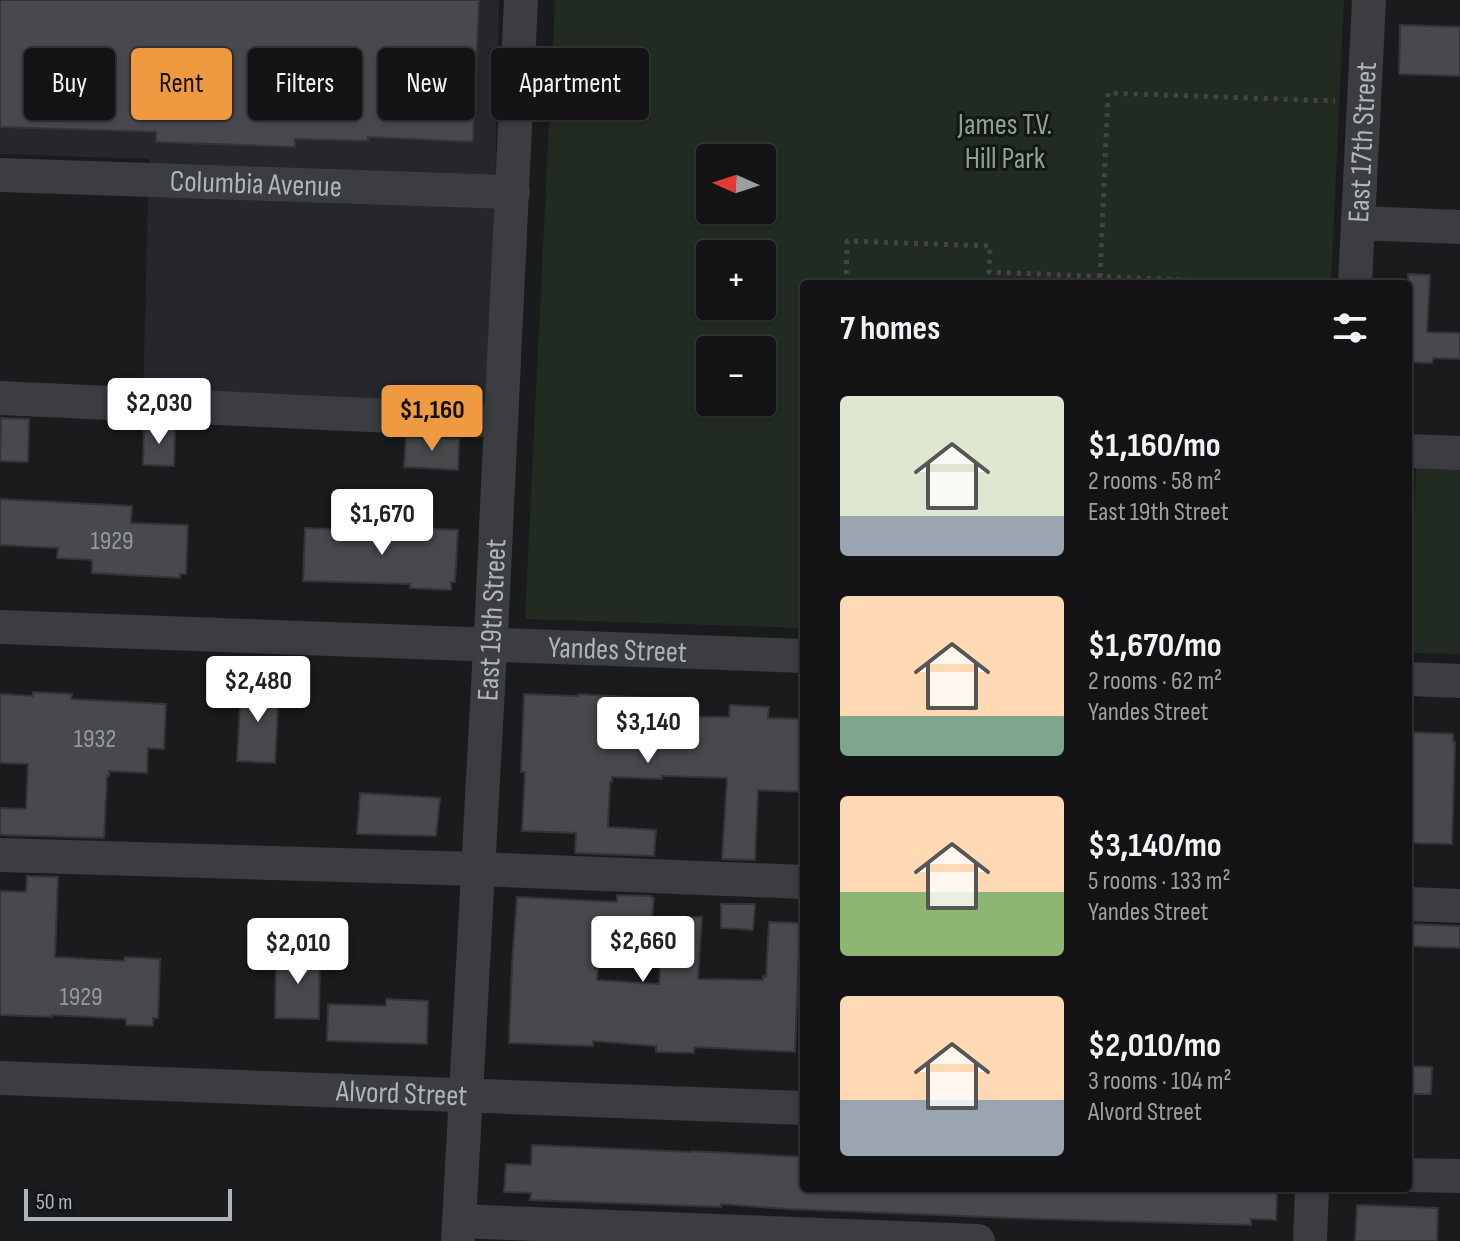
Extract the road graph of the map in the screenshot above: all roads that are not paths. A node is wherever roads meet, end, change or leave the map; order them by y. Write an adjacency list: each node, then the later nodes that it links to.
1 (521, 0): 4 (street, East 19th Street)
2 (1369, 0): 5 (street, East 17th Street)
3 (0, 175): 4 (street, Columbia Avenue)
4 (513, 192): 9 (street, East 19th Street)
5 (1358, 223): 6 (street); 7 (street, East 17th Street)
6 (1460, 227)
7 (1355, 280)
8 (0, 398): 9 (street)
9 (501, 421): 13 (street, East 19th Street)
10 (1412, 451): 11 (street)
11 (1460, 453)
12 (0, 627): 13 (street, Yandes Street)
13 (491, 644): 14 (street, Yandes Street); 18 (street, East 19th Street)
14 (800, 656)
15 (1412, 679): 16 (street)
16 (1460, 681)
17 (0, 855): 18 (street)
18 (478, 869): 19 (street); 23 (street, East 19th Street)
19 (800, 882)
20 (1412, 904): 21 (street)
21 (1460, 906)
22 (0, 1078): 23 (street, Alvord Street)
23 (467, 1095): 24 (street, Alvord Street); 28 (street, East 19th Street)
24 (800, 1108)
25 (1412, 1175): 26 (street)
26 (1460, 1176)
27 (1312, 1192): 30 (street)
28 (458, 1231): 29 (street)
29 (978, 1241)
30 (1310, 1241)

